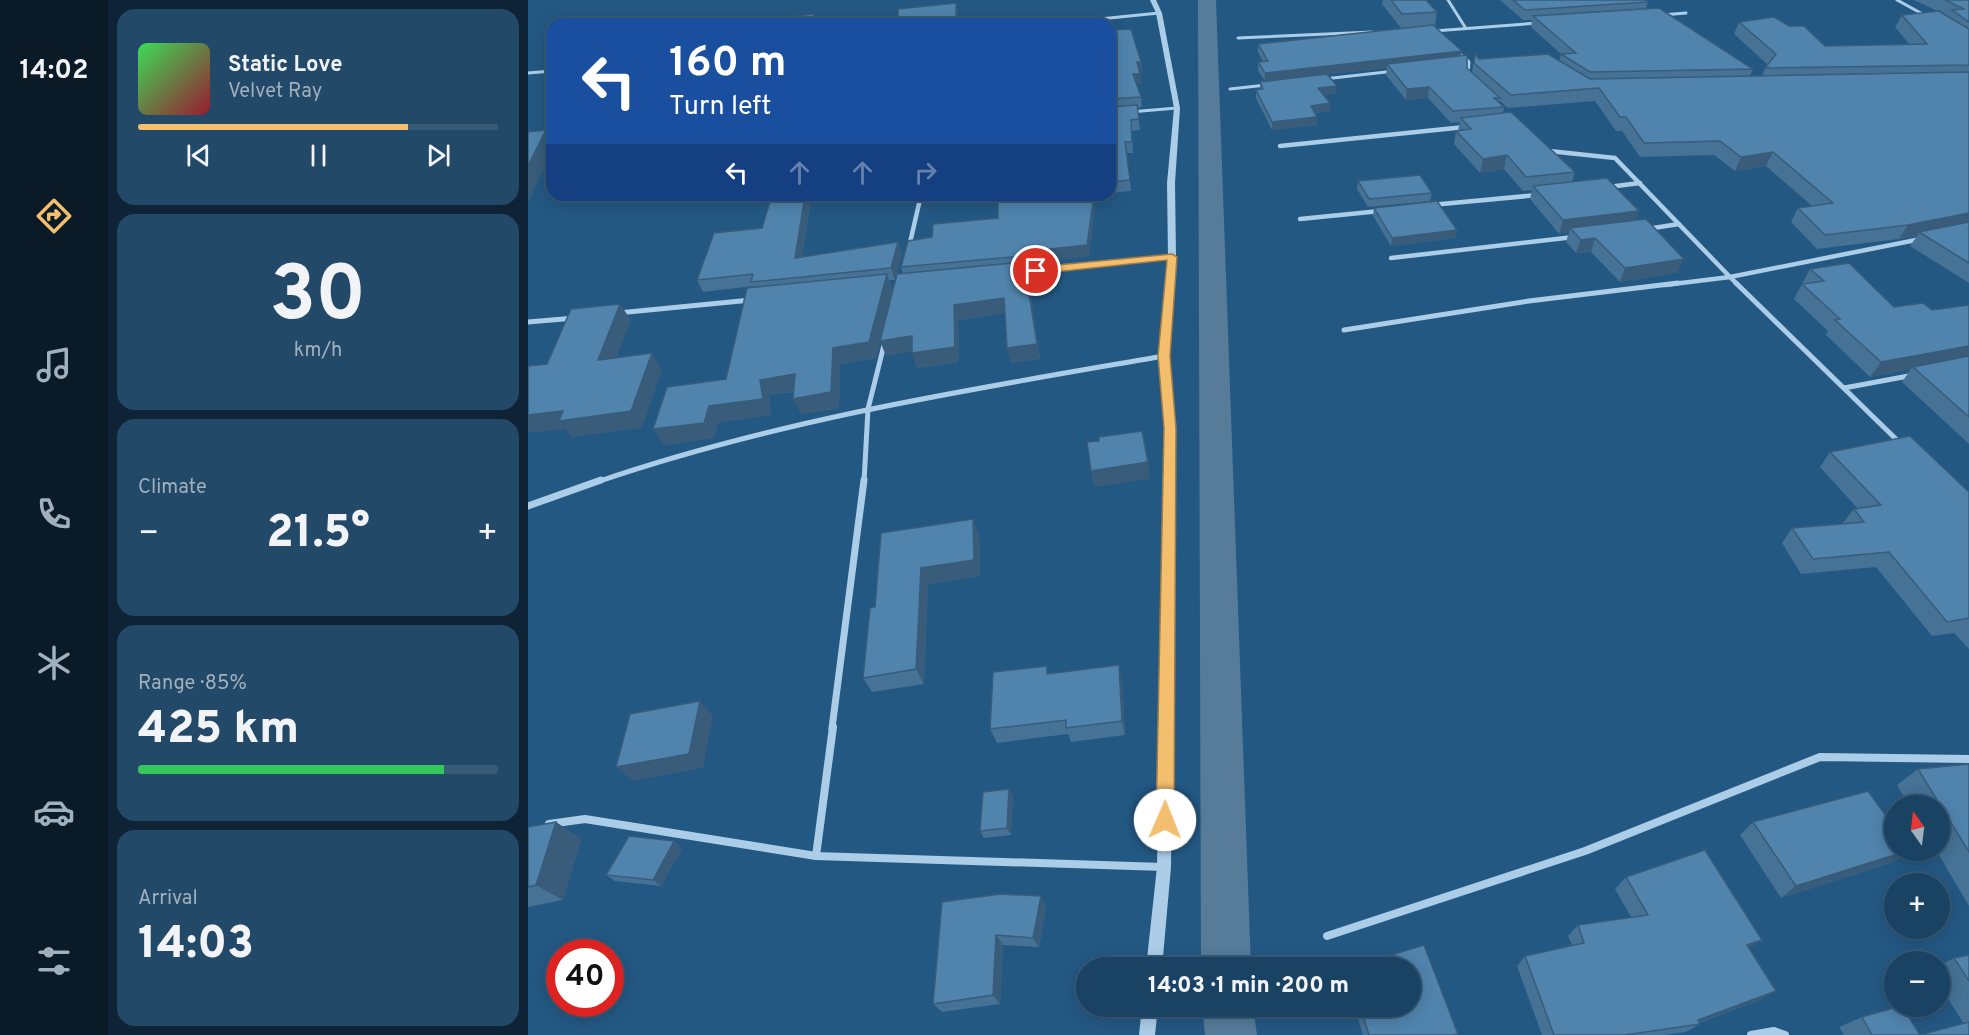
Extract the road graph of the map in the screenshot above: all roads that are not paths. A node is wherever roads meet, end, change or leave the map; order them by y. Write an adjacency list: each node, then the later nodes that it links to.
1 (1153, 0): 4 (street)
2 (1448, 0): 10 (street)
3 (1897, 0): 9 (street)
4 (1159, 13): 7 (street); 25 (street)
5 (1686, 13): 6 (street)
6 (1651, 16)
7 (1109, 18)
8 (1546, 22): 10 (street)
9 (1938, 22)
10 (1465, 27): 12 (street)
11 (1375, 32): 13 (street)
12 (1440, 36)
13 (1238, 38)
14 (1447, 43): 16 (street)
15 (1478, 61): 16 (street)
16 (1469, 62): 17 (street); 21 (street)
17 (1458, 64)
18 (1401, 70): 22 (street)
19 (546, 72): 20 (street)
20 (528, 73)
21 (1468, 77)
22 (1321, 79)
23 (1276, 84): 24 (street)
24 (1230, 89)
25 (1177, 108): 26 (street); 42 (street)
26 (1121, 113)
27 (1469, 126): 28 (street)
28 (1280, 146)
29 (1545, 147): 30 (street)
30 (1640, 183): 31 (street); 37 (street)
31 (1606, 187)
32 (1550, 193): 34 (street)
33 (920, 201): 41 (street)
34 (1425, 206)
35 (1391, 210): 36 (street)
36 (1300, 219)
37 (1679, 224): 38 (street); 45 (street)
38 (1641, 230)
39 (1584, 236): 43 (street)
40 (1924, 239): 45 (street)
41 (908, 251)
42 (1172, 257): 44 (street); 52 (street)
43 (1390, 258)
44 (1018, 272)
45 (1730, 278): 51 (street); 54 (street)
46 (761, 299): 47 (street)
47 (610, 314)
48 (587, 316): 49 (street)
49 (528, 321)
50 (888, 330): 55 (street)
51 (1344, 330)
52 (1164, 356): 55 (street); 61 (street)
53 (1923, 373): 54 (street)
54 (1844, 388): 56 (street)
55 (868, 409): 57 (street); 60 (street)
56 (1902, 445)
57 (528, 506)
58 (1969, 759): 62 (street)
59 (539, 825): 60 (street)
60 (816, 856): 61 (street)
61 (1164, 867): 63 (street)
62 (1327, 936)
63 (1155, 957)
64 (1149, 1017): 65 (street)
65 (1147, 1035)
66 (1751, 1035): 67 (street)
67 (1785, 1035)

